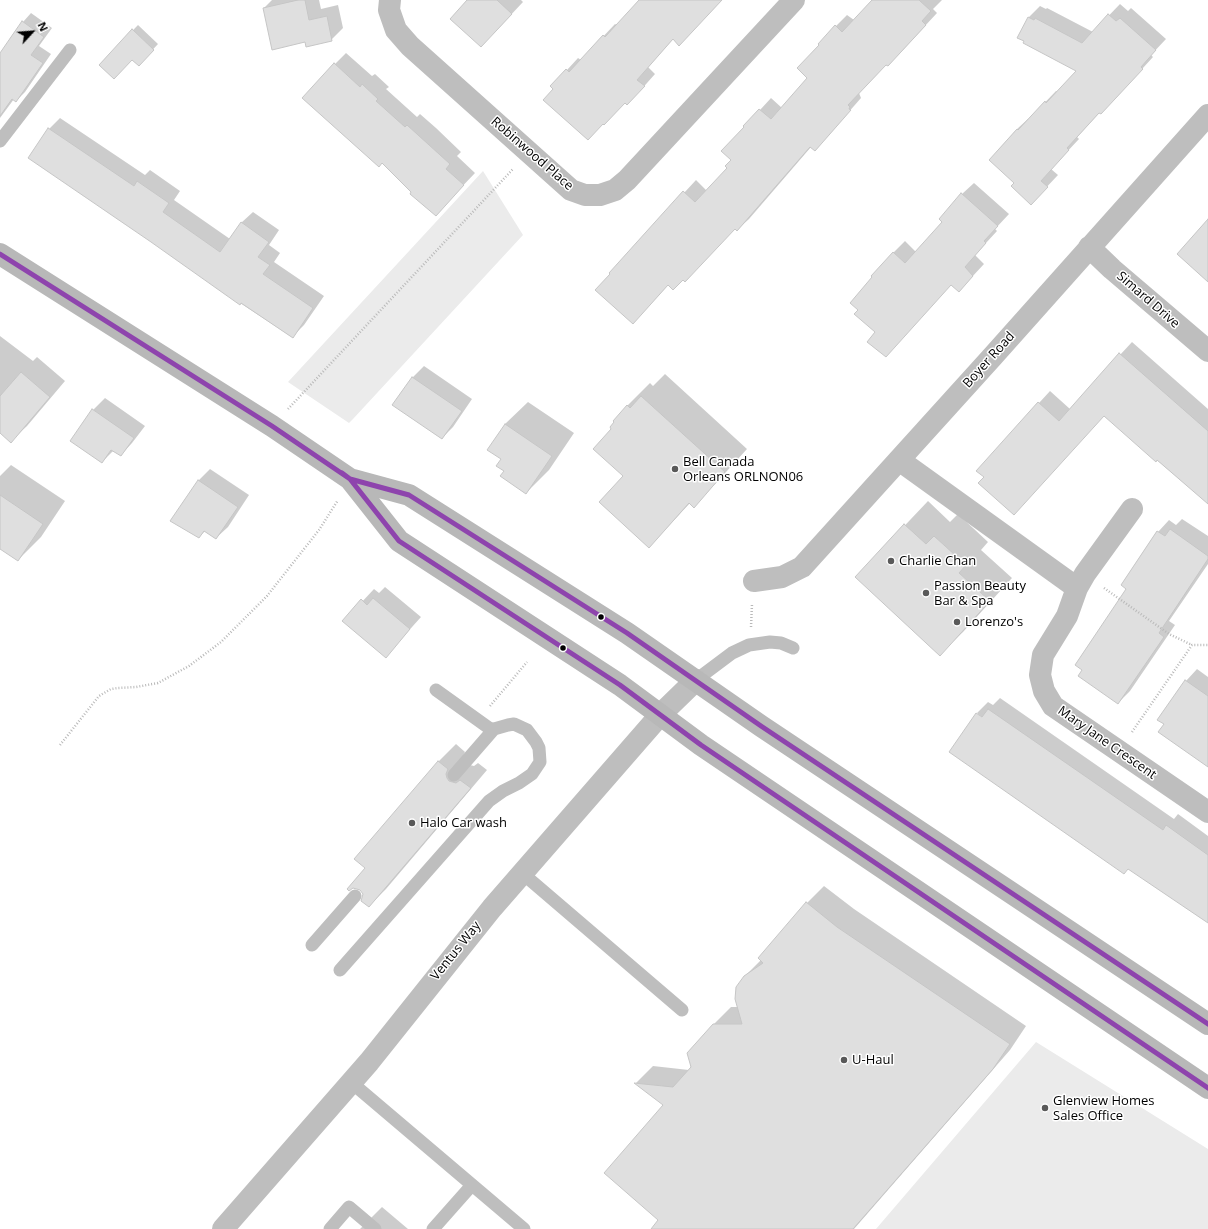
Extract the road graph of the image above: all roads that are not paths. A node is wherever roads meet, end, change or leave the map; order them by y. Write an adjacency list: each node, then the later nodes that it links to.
1 (390, 0): 2 (street, Robinwood Place)
2 (794, 0)
3 (70, 50): 5 (lane)
4 (1208, 115): 6 (street, Boyer Road)
5 (0, 141)
6 (1089, 247): 8 (street, Simard Drive); 9 (street, Boyer Road)
7 (0, 254): 10 (main road)
8 (1208, 351)
9 (899, 460): 12 (street, Boyer Road); 13 (street)
10 (350, 479): 15 (main road); 17 (main road)
11 (1132, 509): 13 (street, Mary Jane Crescent)
12 (754, 581)
13 (1081, 581): 20 (street, Mary Jane Crescent)
14 (793, 648): 15 (lane)
15 (696, 680): 17 (street, Ventus Way); 26 (main road)
16 (436, 690): 18 (lane)
17 (661, 714): 21 (street, Ventus Way); 28 (main road)
18 (494, 728): 19 (lane); 24 (lane)
19 (454, 775)
20 (1208, 812)
21 (522, 873): 25 (lane); 27 (street, Ventus Way)
22 (355, 896): 23 (lane)
23 (312, 945)
24 (340, 970)
25 (682, 1010)
26 (1208, 1024)
27 (352, 1082): 29 (lane); 30 (street, Ventus Way)
28 (1208, 1088)
29 (472, 1185): 33 (lane); 34 (lane)
30 (223, 1229)
31 (330, 1229): 32 (lane)
32 (375, 1229)
33 (433, 1229)
34 (524, 1229)

